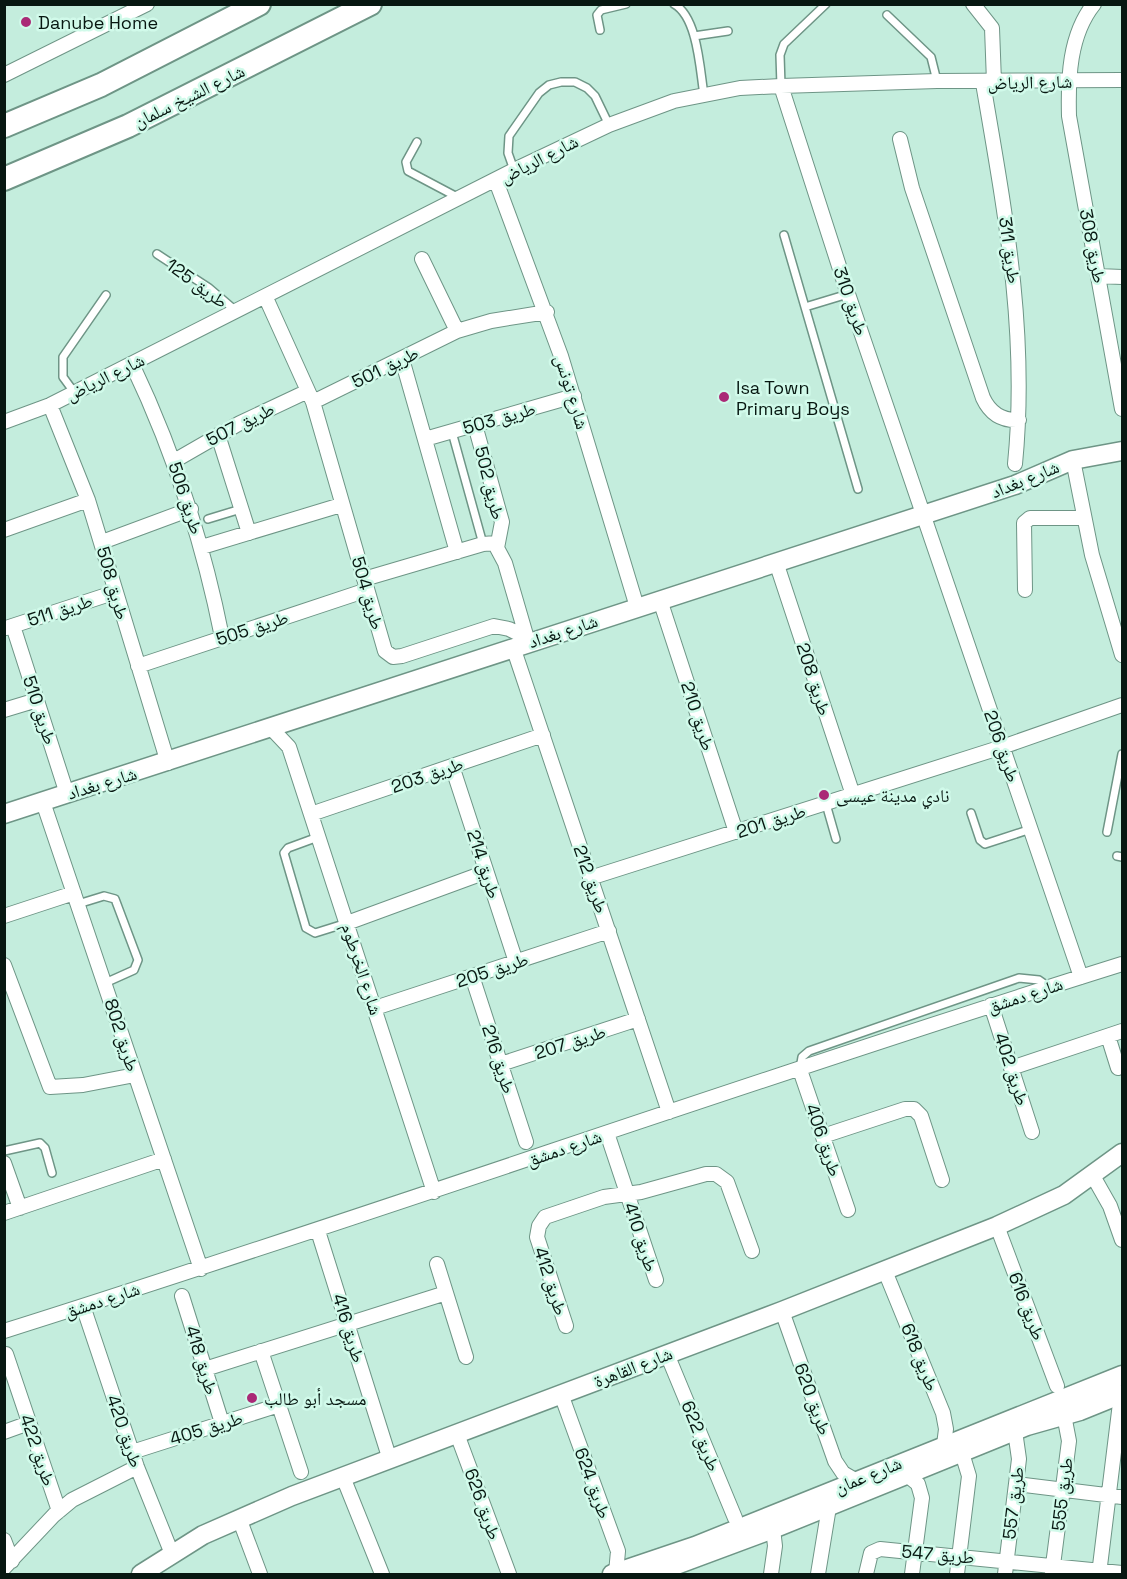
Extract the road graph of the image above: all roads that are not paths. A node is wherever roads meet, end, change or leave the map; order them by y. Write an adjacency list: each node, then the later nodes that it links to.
1 (147, 4): 13 (street)
2 (259, 4): 21 (main road)
3 (370, 4): 25 (main road, شارع الشيخ سلمان)
4 (626, 4): 10 (lane)
5 (674, 4): 12 (lane)
6 (826, 4): 18 (lane)
7 (973, 4): 17 (street, طريق 311)
8 (1094, 4): 16 (street, طريق 308)
9 (887, 15): 15 (lane)
10 (600, 30)
11 (728, 31): 12 (lane)
12 (694, 36): 19 (lane)
13 (4, 75)
14 (1122, 80): 16 (street, شارع الرياض)
15 (937, 81): 17 (street, شارع الرياض); 18 (street, شارع الرياض)
16 (1067, 81): 17 (street, شارع الرياض); 31 (street, طريق 308)
17 (989, 82): 47 (street, طريق 311)
18 (782, 86): 19 (street, شارع الرياض); 33 (street, طريق 310)
19 (704, 95): 20 (street, شارع الرياض)
20 (609, 125): 24 (street, شارع الرياض); 24 (lane)
21 (4, 126)
22 (900, 139): 47 (street)
23 (417, 142): 27 (lane)
24 (514, 170): 26 (street, شارع الرياض)
25 (4, 179)
26 (496, 181): 27 (street, شارع الرياض); 38 (street, شارع تونس)
27 (459, 198): 35 (street, شارع الرياض)
28 (784, 235): 36 (lane)
29 (158, 254): 37 (lane, طريق 125)
30 (422, 259): 39 (street)
31 (1098, 276): 32 (street); 46 (street, طريق 308)
32 (1122, 277)
33 (848, 294): 36 (lane); 62 (street, طريق 310)
34 (106, 295): 42 (lane)
35 (266, 298): 37 (street, شارع الرياض); 43 (street)
36 (805, 307): 57 (lane)
37 (237, 312): 41 (street, شارع الرياض)
38 (547, 312): 39 (street, طريق 501); 44 (street, شارع تونس)
39 (457, 331): 40 (street, طريق 501)
40 (402, 358): 43 (street, طريق 501); 52 (street)
41 (132, 364): 42 (street, شارع الرياض); 55 (street, طريق 506)
42 (74, 392): 45 (street, شارع الرياض)
43 (311, 396): 51 (street, طريق 507); 59 (street, طريق 504)
44 (574, 396): 49 (street, طريق 503); 76 (street, شارع تونس)
45 (50, 405): 48 (street, شارع الرياض); 58 (street, طريق 508)
46 (1122, 409)
47 (1019, 420): 56 (street, طريق 311)
48 (4, 422)
49 (476, 425): 50 (street, طريق 503); 68 (street, طريق 502)
50 (452, 432): 52 (street, طريق 503); 68 (lane)
51 (218, 435): 55 (street, طريق 507); 61 (street)
52 (425, 439): 70 (street)
53 (1122, 451): 54 (street, شارع بغداد)
54 (1073, 460): 62 (street, شارع بغداد); 63 (street)
55 (174, 461): 60 (street, طريق 506)
56 (1015, 464)
57 (858, 489)
58 (88, 500): 65 (street); 67 (street, طريق 508)
59 (341, 505): 66 (street); 72 (street, طريق 504)
60 (191, 509): 67 (street); 69 (street, طريق 506)
61 (241, 509): 64 (lane); 66 (street)
62 (926, 514): 71 (street, شارع بغداد); 89 (street, طريق 206)
63 (1083, 518): 73 (street); 80 (street)
64 (208, 519)
65 (4, 530)
66 (249, 533): 69 (street)
67 (102, 542): 74 (street, طريق 508)
68 (490, 544): 70 (street); 79 (street, طريق 502)
69 (202, 547): 78 (street, طريق 506)
70 (456, 552): 72 (street)
71 (776, 562): 75 (street, شارع بغداد); 94 (street, طريق 208)
72 (365, 585): 78 (street, طريق 505); 79 (street, طريق 504)
73 (1025, 590)
74 (116, 592): 77 (street, طريق 511); 81 (street, طريق 508)
75 (660, 600): 76 (street, شارع بغداد); 101 (street, طريق 210)
76 (637, 607): 79 (street, شارع بغداد)
77 (9, 627): 82 (street, طريق 510)
78 (222, 637): 81 (street, طريق 505)
79 (523, 642): 85 (street, شارع بغداد); 87 (street, طريق 212)
80 (1122, 655)
81 (138, 666): 91 (street, طريق 508)
82 (37, 700): 84 (street); 93 (street, طريق 510)
83 (1122, 707): 89 (street, طريق 201)
84 (4, 710)
85 (294, 720): 86 (street, شارع بغداد); 88 (street, شارع الخرطوم)
86 (271, 728): 88 (street, شارع الخرطوم); 91 (street, شارع بغداد)
87 (543, 735): 92 (street, طريق 203); 106 (street, طريق 212)
88 (289, 747): 99 (street, شارع الخرطوم)
89 (1002, 747): 94 (street, طريق 201); 100 (street, طريق 206)
90 (1122, 754): 102 (lane)
91 (168, 763): 93 (street, شارع بغداد)
92 (452, 766): 99 (street, طريق 203); 105 (street, طريق 214)
93 (67, 794): 95 (street, شارع بغداد)
94 (853, 795): 96 (street, طريق 201)
95 (43, 802): 98 (street, شارع بغداد); 107 (street, طريق 802)
96 (826, 804): 101 (street, طريق 201); 104 (lane)
97 (971, 813): 100 (lane)
98 (4, 814)
99 (311, 814): 103 (street, شارع الخرطوم)
100 (1031, 829): 115 (street, طريق 206)
101 (736, 832): 106 (street, طريق 201)
102 (1107, 832)
103 (318, 837): 109 (street, شارع الخرطوم); 109 (lane)
104 (836, 839)
105 (486, 872): 109 (street); 111 (street, طريق 214)
106 (591, 878): 110 (street, طريق 212)
107 (76, 898): 108 (street); 116 (street, طريق 802); 116 (lane)
108 (4, 916)
109 (347, 923): 119 (street, شارع الخرطوم)
110 (609, 931): 111 (street, طريق 205); 120 (street, طريق 212)
111 (516, 962): 114 (street, طريق 205)
112 (1122, 964): 115 (street, شارع دمشق)
113 (4, 965): 127 (street)
114 (472, 976): 119 (street, طريق 205); 123 (street, طريق 216)
115 (1081, 977): 117 (street, شارع دمشق)
116 (105, 983): 127 (street, طريق 802)
117 (1049, 987): 118 (street, شارع دمشق); 126 (lane)
118 (991, 1005): 124 (street, طريق 402); 126 (street, شارع دمشق)
119 (375, 1008): 140 (street, شارع الخرطوم)
120 (638, 1019): 123 (street, طريق 207); 128 (street, طريق 212)
121 (1122, 1031): 122 (street)
122 (1108, 1036): 124 (street); 125 (street)
123 (501, 1065): 132 (street, طريق 216)
124 (1011, 1068): 129 (street, طريق 402)
125 (1118, 1068)
126 (800, 1070): 128 (street, شارع دمشق); 131 (street, طريق 406)
127 (135, 1075): 135 (street, طريق 802)
128 (669, 1112): 130 (street, شارع دمشق)
129 (1032, 1132)
130 (607, 1133): 140 (street, شارع دمشق); 141 (street, طريق 410)
131 (823, 1136): 139 (street); 143 (street, طريق 406)
132 (526, 1142)
133 (4, 1151): 137 (lane)
134 (1122, 1154): 138 (street, شارع القاهرة)
135 (164, 1159): 142 (street); 150 (street, طريق 802)
136 (4, 1162): 142 (street)
137 (52, 1173)
138 (1093, 1176): 145 (street, شارع القاهرة); 147 (street)
139 (942, 1180)
140 (434, 1192): 146 (street, شارع دمشق)
141 (627, 1193): 148 (street, طريق 412); 152 (street, طريق 410); 158 (street, طريق 412)
142 (20, 1208): 144 (street)
143 (848, 1210)
144 (4, 1214)
145 (997, 1226): 151 (street, شارع القاهرة); 166 (street, طريق 616)
146 (318, 1231): 150 (street, شارع دمشق); 157 (street, طريق 416)
147 (1122, 1240)
148 (752, 1251)
149 (437, 1264): 153 (street)
150 (201, 1269): 155 (street, شارع دمشق)
151 (885, 1271): 156 (street, شارع القاهرة); 176 (street, طريق 618)
152 (656, 1280)
153 (446, 1293): 157 (street); 163 (street)
154 (182, 1296): 164 (street, طريق 418)
155 (83, 1306): 159 (street, شارع دمشق); 177 (street, طريق 420)
156 (782, 1311): 162 (street, شارع القاهرة); 184 (street, طريق 620)
157 (347, 1324): 160 (street); 179 (street, طريق 416)
158 (566, 1326)
159 (4, 1331)
160 (261, 1351): 164 (street); 169 (street)
161 (6, 1354): 171 (street, طريق 422)
162 (667, 1354): 167 (street, شارع القاهرة); 191 (street, طريق 622)
163 (466, 1357)
164 (205, 1369): 172 (street, طريق 418)
165 (1122, 1375): 176 (street, شارع عمان)
166 (1058, 1386)
167 (561, 1394): 175 (street, شارع القاهرة); 202 (street, طريق 624)
168 (1122, 1394): 170 (street, شارع عمان); 187 (street)
169 (279, 1405): 172 (street, طريق 405); 181 (street)
170 (1064, 1415): 173 (street, شارع عمان); 186 (street, طريق 555)
171 (29, 1423): 174 (street); 189 (street, طريق 422)
172 (222, 1423): 177 (street, طريق 405)
173 (1015, 1431): 178 (street, شارع عمان); 185 (street, طريق 557)
174 (4, 1432)
175 (457, 1434): 179 (street, شارع القاهرة); 207 (street, طريق 626)
176 (944, 1445): 184 (street, شارع عمان)
177 (132, 1452): 180 (street, طريق 420)
178 (962, 1453): 182 (street, شارع عمان); 196 (street)
179 (390, 1460): 183 (street, شارع القاهرة)
180 (137, 1467): 189 (street); 195 (street, طريق 420)
181 (302, 1472)
182 (907, 1475): 188 (street, شارع عمان); 194 (street)
183 (343, 1477): 190 (street, شارع القاهرة); 206 (street)
184 (855, 1480): 202 (street, شارع عمان)
185 (1016, 1484): 186 (street); 198 (street, طريق 557)
186 (1063, 1490): 187 (street); 199 (street, طريق 555)
187 (1116, 1496): 200 (street)
188 (829, 1507): 192 (street, شارع عمان); 209 (street)
189 (59, 1511): 197 (street)
190 (239, 1518): 195 (street, شارع القاهرة); 205 (street)
191 (735, 1518)
192 (773, 1529): 203 (street, شارع عمان); 208 (street)
193 (4, 1540): 197 (street)
194 (915, 1552): 196 (street, طريق 547); 210 (street, طريق 547); 211 (street)
195 (172, 1554): 204 (street, شارع القاهرة)
196 (959, 1556): 198 (street, طريق 547); 212 (street)
197 (8, 1565)
198 (1006, 1568): 199 (street, طريق 547)
199 (1052, 1570): 200 (street, طريق 547)
200 (1100, 1573): 201 (street, طريق 547)
201 (1122, 1573)
202 (614, 1574)
203 (653, 1574)
204 (141, 1575)
205 (260, 1575)
206 (382, 1575)
207 (509, 1575)
208 (771, 1575)
209 (818, 1575)
210 (866, 1575)
211 (912, 1575)
212 (957, 1575)

